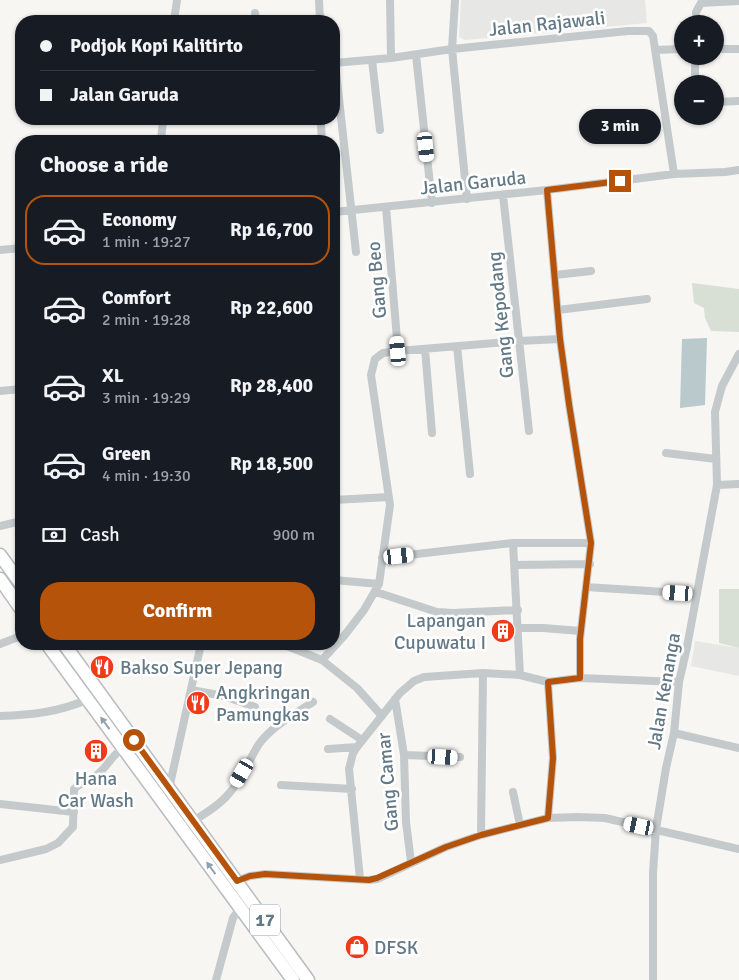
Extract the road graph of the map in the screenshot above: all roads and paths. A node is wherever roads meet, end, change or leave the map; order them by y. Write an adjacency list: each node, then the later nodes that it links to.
1 (176, 0): 6 (street)
2 (319, 0): 7 (street)
3 (390, 0): 15 (street)
4 (455, 0): 9 (street)
5 (739, 1): 8 (street)
6 (175, 15)
7 (320, 15)
8 (696, 15)
9 (452, 49): 12 (street, Jalan Rajawali); 14 (street, Jalan Rajawali); 30 (street)
10 (724, 49): 11 (street)
11 (739, 49)
12 (655, 50): 13 (street); 26 (street, Jalan Rajawali)
13 (674, 50)
14 (416, 55): 15 (street, Jalan Rajawali); 31 (street)
15 (391, 58): 16 (street, Jalan Rajawali)
16 (372, 60): 17 (street, Jalan Rajawali); 22 (street)
17 (340, 63)
18 (739, 101): 19 (street)
19 (724, 102)
20 (340, 106): 33 (street)
21 (321, 125): 23 (street)
22 (380, 130)
23 (322, 135)
24 (739, 170): 25 (street)
25 (725, 172): 26 (street, Jalan Garuda); 27 (street)
26 (674, 174): 28 (street, Jalan Garuda)
27 (739, 174)
28 (547, 190): 29 (street, Jalan Garuda); 39 (street)
29 (503, 195): 30 (street, Jalan Garuda); 43 (street, Gang Kepodang)
30 (467, 199): 31 (street, Jalan Garuda)
31 (432, 203): 32 (street, Jalan Garuda)
32 (386, 207): 33 (street, Jalan Garuda); 46 (street, Gang Beo)
33 (352, 210): 34 (street, Jalan Garuda); 37 (street)
34 (340, 211)
35 (15, 249): 36 (street)
36 (0, 250)
37 (356, 252)
38 (591, 271): 39 (street)
39 (555, 275): 41 (street)
40 (647, 299): 41 (street)
41 (558, 310): 42 (street)
42 (560, 339): 43 (street); 62 (street)
43 (519, 341): 44 (street); 50 (street, Gang Kepodang)
44 (457, 346): 45 (street); 54 (street)
45 (424, 349): 46 (street); 51 (street)
46 (398, 351): 57 (street)
47 (739, 354): 53 (street, Jalan Kenanga)
48 (15, 390): 49 (street)
49 (0, 391)
50 (529, 431)
51 (432, 433)
52 (666, 452): 53 (street)
53 (716, 459): 56 (street, Jalan Kenanga)
54 (470, 474)
55 (739, 484): 56 (street)
56 (717, 485): 72 (street, Jalan Kenanga)
57 (389, 496): 58 (street); 64 (street)
58 (340, 500)
59 (15, 522): 60 (street)
60 (0, 526)
61 (513, 543): 62 (street); 64 (street); 66 (street)
62 (591, 543): 65 (street)
63 (0, 555): 67 (highway)
64 (382, 558): 71 (street)
65 (590, 564): 66 (street); 70 (street)
66 (515, 565): 74 (street)
67 (15, 576)
68 (0, 579): 73 (highway)
69 (340, 581): 71 (street)
70 (586, 587): 72 (street); 76 (street)
71 (377, 588): 74 (street); 78 (street)
72 (697, 594): 90 (street, Jalan Kenanga)
73 (15, 600)
74 (518, 610): 75 (street)
75 (519, 628): 76 (street); 87 (street)
76 (581, 631): 88 (street)
77 (15, 638): 79 (street)
78 (340, 640)
79 (0, 644)
80 (51, 650): 92 (highway, 17)
81 (68, 650): 108 (highway, 17)
82 (200, 650): 91 (street)
83 (297, 650): 85 (street)
84 (331, 650): 85 (street)
85 (322, 660): 97 (street)
86 (483, 673): 87 (street); 93 (street); 117 (street)
87 (520, 674): 89 (street)
88 (580, 678): 89 (street); 90 (street)
89 (548, 682): 113 (street)
90 (679, 682): 99 (street, Jalan Kenanga)
91 (191, 690): 95 (street); 108 (street)
92 (88, 699): 96 (street); 102 (highway, 17, one-way to 92)
93 (395, 699): 97 (street); 105 (street, Gang Camar)
94 (313, 702): 114 (street)
95 (255, 707)
96 (0, 716)
97 (382, 716): 100 (street)
98 (330, 720): 100 (street)
99 (674, 733): 103 (street); 116 (street, Jalan Kenanga)
100 (362, 740): 101 (street)
101 (357, 747): 104 (street); 109 (street)
102 (123, 748): 112 (street); 123 (highway, 17, one-way to 102)
103 (739, 748)
104 (328, 749)
105 (404, 755): 106 (street); 120 (street, Gang Camar)
106 (460, 757)
107 (281, 785): 109 (street)
108 (170, 789): 114 (highway, 17)
109 (352, 789): 121 (street)
110 (513, 792): 115 (street)
111 (0, 804): 112 (street)
112 (74, 812): 119 (street)
113 (548, 818): 115 (street); 116 (street)
114 (193, 821): 122 (highway, 17)
115 (520, 825): 117 (street)
116 (656, 829): 118 (street); 128 (street, Jalan Kenanga)
117 (481, 835): 120 (street)
118 (739, 849)
119 (0, 860)
120 (411, 862): 121 (street)
121 (360, 879): 122 (street)
122 (237, 881): 124 (highway, 17)
123 (240, 908): 124 (highway, 17); 125 (street)
124 (287, 962): 126 (highway, 17); 127 (highway, 17)
125 (216, 980)
126 (293, 980)
127 (308, 980)
128 (653, 980)

